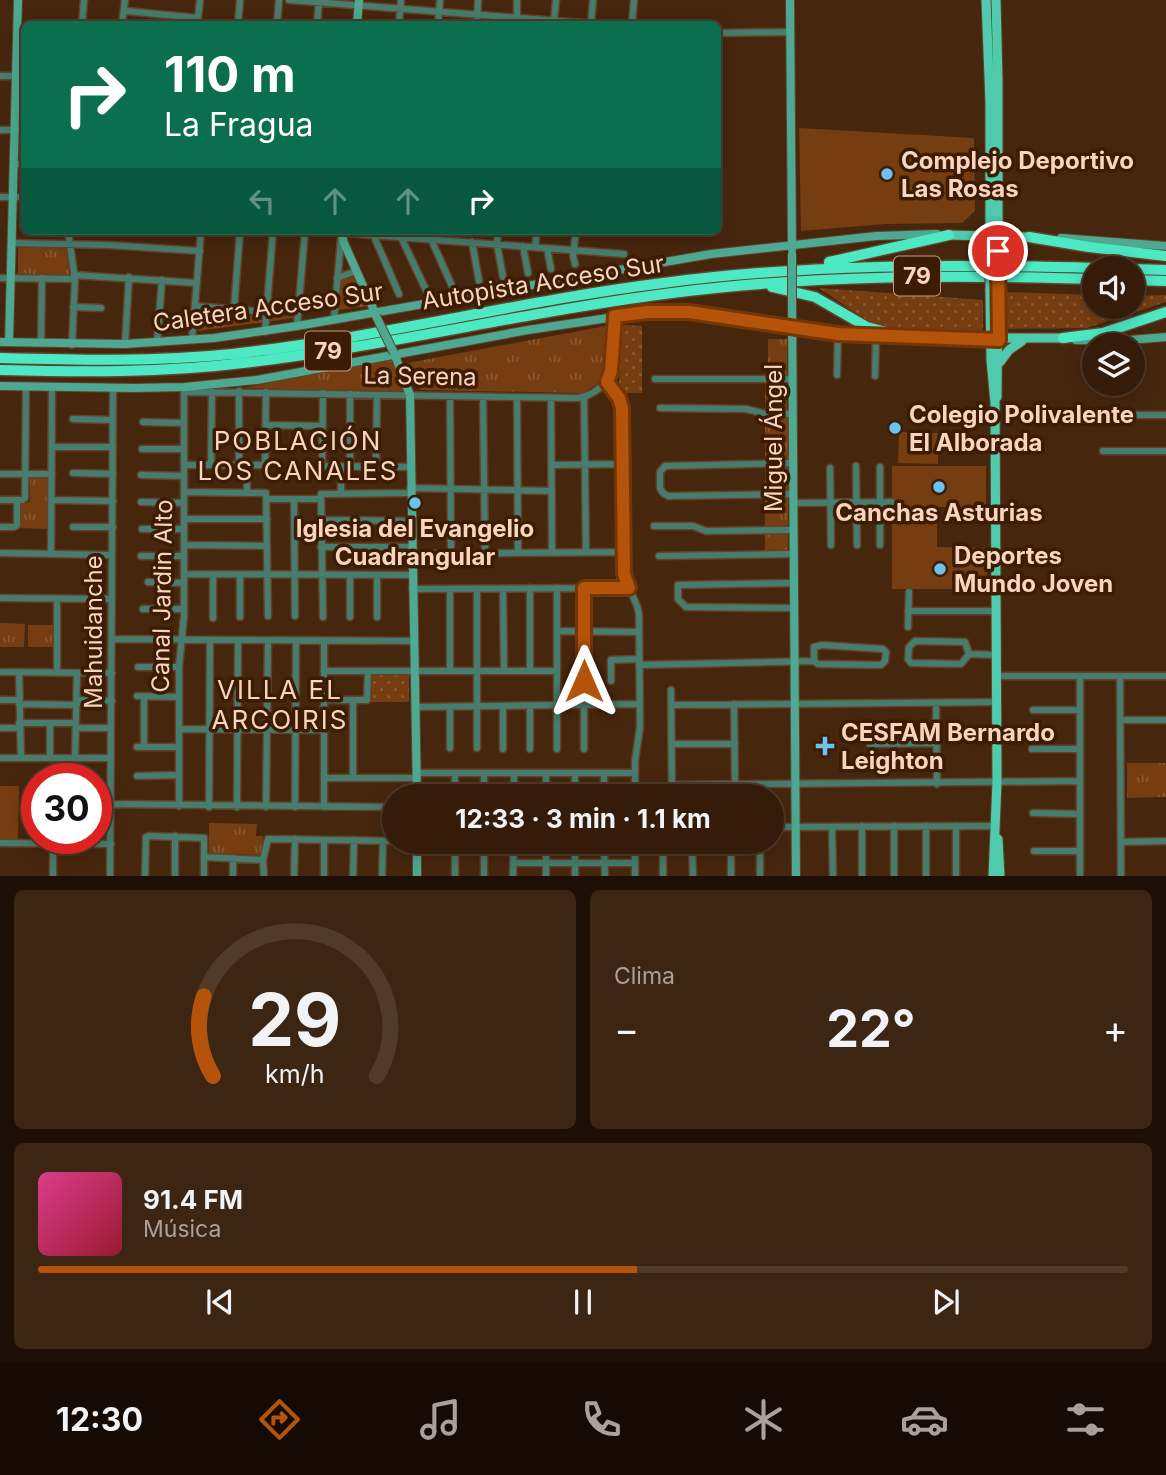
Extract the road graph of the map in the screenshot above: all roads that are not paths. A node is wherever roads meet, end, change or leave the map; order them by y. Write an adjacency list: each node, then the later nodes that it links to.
1 (18, 0): 43 (main road)
2 (84, 0): 25 (street)
3 (125, 0): 21 (street)
4 (200, 0): 28 (street)
5 (240, 0): 29 (street)
6 (279, 0): 30 (street)
7 (289, 0): 18 (street)
8 (401, 0): 20 (street)
9 (440, 0): 22 (street)
10 (478, 0): 23 (street)
11 (517, 0): 36 (street)
12 (556, 0): 37 (street)
13 (593, 0): 38 (street)
14 (634, 0): 39 (street)
15 (790, 0): 41 (main road, Miguel Ángel)
16 (986, 0): 53 (main road)
17 (996, 0): 53 (main road)
18 (319, 1): 19 (street); 31 (street)
19 (358, 3): 20 (street); 32 (main road)
20 (400, 9): 22 (street); 33 (street)
21 (126, 11): 24 (street); 26 (street)
22 (439, 12): 23 (street); 34 (street)
23 (477, 15): 35 (street); 36 (street)
24 (162, 16): 27 (street); 28 (street)
25 (82, 21)
26 (123, 21)
27 (161, 21)
28 (198, 21)
29 (238, 21)
30 (277, 21)
31 (317, 21)
32 (357, 21)
33 (399, 21)
34 (438, 21)
35 (477, 21)
36 (517, 21): 37 (street)
37 (554, 21)
38 (591, 21)
39 (632, 21)
40 (721, 33): 41 (street)
41 (791, 35): 83 (main road, Miguel Ángel)
42 (0, 76): 43 (street)
43 (16, 76): 44 (main road)
44 (20, 96): 46 (main road)
45 (0, 130): 46 (street)
46 (15, 130): 47 (street); 48 (main road)
47 (21, 130)
48 (14, 164): 49 (street); 51 (main road)
49 (21, 164)
50 (0, 197): 51 (street)
51 (13, 197): 52 (street); 76 (main road)
52 (21, 197)
53 (994, 219): 69 (main road); 70 (main road); 72 (main road)
54 (69, 235): 78 (street)
55 (201, 235): 85 (street)
56 (240, 235): 116 (street)
57 (273, 235): 117 (street)
58 (305, 235): 122 (street)
59 (341, 235): 102 (street)
60 (342, 235): 93 (main road)
61 (373, 235): 112 (street)
62 (392, 235): 71 (street)
63 (421, 235): 71 (street); 73 (street)
64 (460, 235): 74 (street)
65 (498, 235): 77 (street)
66 (536, 235): 81 (street)
67 (576, 235): 84 (street)
68 (949, 235): 69 (main road, Caletera Acceso Sur); 83 (main road, Caletera Acceso Sur); 94 (highway)
69 (970, 235): 70 (main road, Caletera Acceso Sur)
70 (994, 236): 72 (main road, Caletera Acceso Sur); 131 (main road, bridge)
71 (401, 237): 111 (street)
72 (1023, 237): 80 (main road); 87 (highway)
73 (431, 239): 74 (street); 110 (street)
74 (459, 241): 75 (street)
75 (472, 242): 77 (street); 105 (street)
76 (12, 243): 78 (street); 100 (main road)
77 (497, 244): 79 (street); 98 (street)
78 (70, 245): 85 (street); 96 (street)
79 (523, 246): 81 (street); 95 (street)
80 (1166, 246)
81 (535, 247): 82 (street)
82 (547, 248): 84 (street); 90 (street)
83 (792, 249): 119 (main road, Caletera Acceso Sur); 123 (main road, Miguel Ángel, bridge)
84 (574, 250): 86 (street); 88 (street)
85 (200, 251): 108 (street)
86 (624, 254)
87 (1166, 256)
88 (575, 264)
89 (1082, 268): 94 (highway, Autopista Acceso Sur / 79)
90 (551, 269)
91 (1145, 269): 92 (highway)
92 (1166, 270)
93 (356, 271): 102 (street); 119 (main road)
94 (781, 271): 140 (highway, Autopista Acceso Sur / 79)
95 (528, 273)
96 (74, 277): 97 (street); 101 (street); 114 (street)
97 (129, 277): 104 (street); 137 (street)
98 (503, 277)
99 (0, 278): 100 (street)
100 (11, 278): 101 (street); 134 (main road)
101 (42, 278): 135 (street)
102 (337, 278): 121 (street)
103 (1082, 279): 109 (highway, Autopista Acceso Sur / 79)
104 (162, 280): 108 (street); 136 (street)
105 (479, 281)
106 (1145, 281): 107 (highway)
107 (1166, 281)
108 (197, 283): 113 (street)
109 (741, 285): 128 (highway); 142 (highway, Autopista Acceso Sur / 79)
110 (452, 286)
111 (426, 290)
112 (400, 294)
113 (195, 306): 116 (street); 133 (street)
114 (73, 307): 115 (street); 138 (street)
115 (101, 308)
116 (234, 310): 117 (street)
117 (267, 312): 124 (street)
118 (1166, 312): 129 (highway)
119 (376, 314): 121 (main road, Caletera Acceso Sur); 139 (main road, bridge)
120 (615, 316): 123 (main road); 139 (main road); 147 (street)
121 (334, 320): 122 (main road, Caletera Acceso Sur)
122 (298, 326): 124 (main road, Caletera Acceso Sur)
123 (792, 329): 125 (main road); 146 (main road, Miguel Ángel)
124 (265, 332): 133 (main road, Caletera Acceso Sur)
125 (838, 334): 126 (main road); 143 (street)
126 (876, 337): 128 (main road); 144 (street)
127 (1166, 337): 129 (main road)
128 (910, 338): 130 (main road)
129 (1063, 338): 132 (main road)
130 (965, 339): 131 (main road); 141 (main road)
131 (995, 340): 132 (main road); 141 (main road)
132 (1025, 340): 141 (main road)
133 (192, 341): 136 (main road, Caletera Acceso Sur)
134 (5, 342): 135 (main road, Caletera Acceso Sur)
135 (41, 343): 138 (main road, Caletera Acceso Sur)
136 (157, 343): 137 (main road, Caletera Acceso Sur)
137 (125, 344): 138 (main road, Caletera Acceso Sur)
138 (72, 345)
139 (394, 354): 152 (main road); 159 (main road)
140 (0, 358)
141 (995, 362): 284 (main road)
142 (0, 370)
143 (837, 375)
144 (875, 376)
145 (655, 379): 146 (street)
146 (792, 379): 166 (main road, Miguel Ángel)
147 (607, 382): 162 (street); 182 (street)
148 (0, 386): 149 (main road)
149 (26, 387): 150 (main road); 197 (street)
150 (52, 387): 151 (main road); 175 (street)
151 (113, 388): 152 (main road); 170 (street, Mahuidanche)
152 (184, 390): 154 (street, La Serena); 172 (street, Canal Jardin Alto)
153 (239, 391): 154 (street, La Serena); 155 (street, La Serena); 185 (street)
154 (212, 392): 184 (street)
155 (266, 392): 156 (street, La Serena); 173 (street)
156 (323, 393): 157 (street, La Serena); 174 (street)
157 (350, 394): 158 (street, La Serena); 190 (street)
158 (377, 394): 159 (street, La Serena); 191 (street)
159 (410, 395): 160 (street, La Serena); 193 (main road)
160 (450, 396): 161 (street, La Serena); 203 (street)
161 (483, 397): 163 (street, La Serena); 204 (street)
162 (584, 397): 164 (street, La Serena); 188 (street)
163 (517, 398): 164 (street, La Serena); 205 (street)
164 (551, 398): 187 (street)
165 (660, 408): 166 (street)
166 (792, 414): 181 (main road, Miguel Ángel)
167 (1099, 415): 168 (street)
168 (1166, 415)
169 (73, 419): 170 (street)
170 (113, 420): 176 (street, Mahuidanche)
171 (143, 422): 172 (street)
172 (184, 423): 178 (street, Canal Jardin Alto)
173 (266, 425): 174 (street); 186 (street)
174 (322, 426): 189 (street)
175 (52, 447): 176 (street); 198 (street)
176 (113, 447): 200 (street, Mahuidanche)
177 (142, 449): 178 (street)
178 (184, 449): 183 (street, Canal Jardin Alto)
179 (1103, 451): 180 (street)
180 (1166, 451)
181 (792, 463): 214 (main road, Miguel Ángel); 214 (street)
182 (623, 464): 188 (street); 245 (street)
183 (184, 465): 184 (street); 202 (street, Canal Jardin Alto)
184 (211, 465): 185 (street)
185 (239, 465): 186 (street)
186 (247, 465): 209 (street)
187 (552, 465): 188 (street); 207 (street)
188 (585, 465): 244 (street)
189 (341, 466): 190 (street); 210 (street)
190 (350, 466): 191 (street)
191 (376, 466): 193 (street)
192 (856, 466): 220 (street)
193 (410, 467): 206 (main road)
194 (880, 467): 221 (street)
195 (830, 468): 224 (street)
196 (0, 474): 197 (street)
197 (25, 474): 198 (street); 216 (street)
198 (52, 474): 217 (street)
199 (73, 474): 200 (street)
200 (113, 474): 218 (street, Mahuidanche)
201 (141, 475): 202 (street)
202 (184, 476): 208 (street, Canal Jardin Alto)
203 (450, 489): 204 (street); 206 (street); 250 (street)
204 (484, 490): 205 (street); 247 (street)
205 (518, 490): 207 (street); 248 (street)
206 (411, 491): 210 (street); 228 (main road)
207 (552, 491): 243 (street)
208 (184, 492): 209 (street); 223 (street, Canal Jardin Alto)
209 (247, 492): 211 (street)
210 (341, 493): 212 (street)
211 (266, 496): 213 (street); 226 (street)
212 (321, 496): 213 (street); 227 (street)
213 (294, 499): 260 (street)
214 (793, 499): 224 (street); 235 (main road, Miguel Ángel)
215 (0, 500): 216 (street)
216 (20, 500): 230 (street)
217 (52, 500): 218 (street); 249 (street)
218 (113, 501): 232 (street, Mahuidanche)
219 (141, 502): 223 (street)
220 (856, 502): 221 (street); 224 (street); 238 (street)
221 (880, 502): 222 (street); 239 (street)
222 (892, 502)
223 (184, 503): 225 (street, Canal Jardin Alto)
224 (831, 503): 237 (street)
225 (184, 519): 226 (street); 234 (street, Canal Jardin Alto)
226 (267, 519): 240 (street)
227 (321, 520): 228 (street); 241 (street)
228 (411, 521): 242 (main road)
229 (654, 526): 235 (street)
230 (0, 527)
231 (73, 527): 232 (street)
232 (113, 527): 252 (street, Mahuidanche)
233 (142, 529): 234 (street)
234 (184, 529): 236 (street, Canal Jardin Alto)
235 (793, 530): 251 (main road, Miguel Ángel)
236 (184, 545): 240 (street); 254 (street, Canal Jardin Alto)
237 (831, 545)
238 (857, 545)
239 (880, 545)
240 (267, 546): 259 (street)
241 (321, 547): 242 (street); 261 (street)
242 (411, 550): 250 (street); 264 (main road)
243 (552, 552): 244 (street); 248 (street)
244 (586, 552): 245 (street)
245 (624, 552): 271 (street)
246 (0, 553): 249 (street)
247 (485, 553): 248 (street); 250 (street)
248 (518, 553)
249 (51, 554): 252 (street)
250 (451, 554)
251 (793, 554): 255 (street); 267 (main road, Miguel Ángel)
252 (112, 555): 279 (street, Mahuidanche)
253 (141, 556): 254 (street)
254 (184, 556): 256 (street, Canal Jardin Alto)
255 (659, 556)
256 (184, 574): 257 (street); 266 (street, Canal Jardin Alto)
257 (213, 574): 258 (street); 290 (street)
258 (240, 574): 259 (street); 287 (street)
259 (267, 574): 260 (street); 285 (street)
260 (294, 575): 261 (street); 286 (street)
261 (321, 575): 262 (street); 288 (street)
262 (350, 575): 263 (street); 291 (street)
263 (377, 575): 264 (street); 289 (street)
264 (411, 575): 272 (main road)
265 (148, 582): 266 (street)
266 (184, 583): 282 (street, Canal Jardin Alto)
267 (793, 583): 280 (main road, Miguel Ángel); 280 (street)
268 (530, 588): 269 (street); 275 (street); 316 (street)
269 (557, 588): 270 (street); 293 (street)
270 (584, 588): 271 (street); 294 (street)
271 (629, 588): 295 (street)
272 (412, 589): 273 (street); 303 (main road)
273 (450, 589): 274 (street); 313 (street)
274 (477, 589): 275 (street); 314 (street)
275 (503, 589): 315 (street)
276 (909, 592): 283 (street)
277 (0, 598): 278 (street)
278 (57, 598): 279 (street); 321 (street)
279 (112, 599): 296 (street, Mahuidanche)
280 (793, 608): 307 (main road, Miguel Ángel)
281 (143, 609): 282 (street)
282 (184, 610): 297 (street, Canal Jardin Alto)
283 (908, 611): 284 (street); 292 (street)
284 (996, 611): 305 (main road)
285 (268, 616)
286 (295, 616)
287 (240, 617)
288 (323, 617)
289 (377, 617)
290 (213, 618)
291 (350, 618)
292 (908, 627)
293 (557, 631): 294 (street); 317 (street)
294 (584, 631): 295 (street); 348 (street)
295 (639, 632): 306 (street)
296 (112, 639): 297 (street); 323 (street, Mahuidanche)
297 (181, 640): 298 (street); 310 (street, Canal Jardin Alto)
298 (210, 640): 299 (street); 360 (street)
299 (238, 640): 300 (street); 361 (street)
300 (268, 640): 301 (street); 362 (street)
301 (296, 641): 302 (street); 363 (street)
302 (324, 641): 303 (street); 311 (street)
303 (413, 641): 320 (main road)
304 (969, 654): 304 (street); 305 (street)
305 (997, 654): 324 (main road)
306 (639, 662): 307 (street); 328 (street); 340 (street)
307 (794, 662): 308 (street); 339 (main road, Miguel Ángel)
308 (814, 662): 308 (street)
309 (138, 667): 310 (street)
310 (179, 667): 330 (street, Canal Jardin Alto)
311 (324, 671): 312 (street); 332 (street)
312 (368, 671): 320 (street); 333 (street)
313 (450, 671): 314 (street); 320 (street)
314 (476, 671): 315 (street); 344 (street)
315 (504, 671): 316 (street)
316 (530, 671): 317 (street)
317 (557, 671): 347 (street)
318 (0, 672): 319 (street)
319 (19, 672): 321 (street); 335 (street)
320 (414, 672): 349 (main road)
321 (57, 673): 322 (street)
322 (77, 673): 323 (street); 338 (street)
323 (112, 673): 334 (street, Mahuidanche)
324 (997, 676): 325 (street); 337 (main road)
325 (1080, 676): 326 (street); 351 (street)
326 (1120, 676): 327 (street); 352 (street)
327 (1166, 676)
328 (611, 681)
329 (671, 690): 342 (street)
330 (178, 697): 359 (street, Canal Jardin Alto); 369 (street)
331 (0, 700): 335 (street)
332 (324, 700): 333 (street); 364 (street)
333 (353, 700): 394 (street)
334 (111, 701): 338 (street); 358 (street, Mahuidanche)
335 (19, 702): 338 (street); 355 (street)
336 (936, 702): 337 (street); 339 (street); 365 (street)
337 (997, 702): 397 (main road)
338 (77, 703): 356 (street)
339 (794, 703): 341 (street); 409 (main road, Miguel Ángel)
340 (640, 704): 348 (street); 390 (street)
341 (734, 704): 342 (street); 367 (street)
342 (671, 705): 366 (street)
343 (450, 706): 344 (street); 349 (street); 370 (street)
344 (476, 706): 345 (street); 371 (street)
345 (503, 706): 346 (street); 374 (street)
346 (530, 706): 347 (street); 375 (street)
347 (557, 706): 348 (street); 372 (street)
348 (584, 706): 373 (street)
349 (415, 707): 393 (main road)
350 (1033, 710): 351 (street)
351 (1080, 710): 377 (street)
352 (1121, 720): 353 (street); 435 (street)
353 (1166, 720)
354 (50, 723): 355 (street); 356 (street); 380 (street)
355 (19, 725): 357 (street); 379 (street)
356 (76, 725): 358 (street); 381 (street)
357 (0, 728)
358 (111, 728): 382 (street, Mahuidanche)
359 (179, 729): 360 (street); 369 (street, Canal Jardin Alto)
360 (209, 729): 361 (street); 413 (street)
361 (238, 729): 362 (street); 414 (street)
362 (267, 729): 363 (street); 415 (street)
363 (295, 730): 364 (street); 416 (street)
364 (324, 730): 395 (street)
365 (937, 743): 368 (street); 410 (street)
366 (672, 744): 367 (street); 406 (street)
367 (735, 744): 407 (street)
368 (870, 744)
369 (179, 747): 392 (street, Canal Jardin Alto)
370 (450, 748)
371 (477, 748)
372 (557, 748)
373 (584, 748)
374 (503, 749)
375 (530, 749)
376 (1032, 749): 377 (street)
377 (1080, 749): 396 (street)
378 (0, 758): 379 (street)
379 (21, 758): 380 (street)
380 (50, 758): 381 (street)
381 (75, 758): 382 (street)
382 (111, 758): 383 (street, Mahuidanche)
383 (111, 763)
384 (455, 773): 385 (street); 393 (street); 399 (street)
385 (484, 773): 386 (street); 400 (street)
386 (514, 773): 387 (street); 401 (street)
387 (546, 773): 388 (street); 402 (street)
388 (575, 773): 389 (street); 403 (street)
389 (604, 773): 390 (street); 404 (street)
390 (635, 773): 405 (street)
391 (137, 775): 392 (street)
392 (179, 775): 412 (street, Canal Jardin Alto)
393 (417, 776): 394 (street); 398 (main road)
394 (353, 777): 395 (street)
395 (324, 778): 417 (street)
396 (1080, 781): 397 (street); 420 (street)
397 (997, 782): 410 (street); 428 (main road)
398 (417, 784)
399 (455, 784)
400 (484, 784)
401 (514, 784)
402 (546, 784)
403 (575, 784)
404 (604, 784)
405 (635, 784)
406 (672, 784)
407 (735, 784)
408 (784, 784): 409 (street)
409 (796, 784): 410 (street); 426 (main road, Miguel Ángel)
410 (937, 784)
411 (112, 804): 412 (street)
412 (179, 806): 413 (street)
413 (209, 807): 414 (street)
414 (237, 807): 415 (street)
415 (266, 807): 416 (street)
416 (295, 807): 417 (street)
417 (324, 807): 418 (street)
418 (382, 807)
419 (1033, 814): 420 (street)
420 (1080, 814): 439 (street)
421 (862, 826): 422 (street); 427 (street); 488 (street)
422 (894, 826): 423 (street); 489 (street)
423 (926, 826): 424 (street); 490 (street)
424 (956, 826): 428 (street); 491 (street)
425 (784, 827): 426 (street)
426 (796, 827): 427 (street); 486 (main road, Miguel Ángel)
427 (832, 827): 487 (street)
428 (996, 830): 492 (main road); 493 (main road)
429 (175, 836): 455 (street); 465 (street); 466 (street)
430 (295, 839): 431 (street); 457 (street); 470 (street)
431 (324, 840): 432 (street); 471 (street)
432 (354, 840): 433 (street); 472 (street)
433 (382, 841)
434 (1166, 841): 435 (street)
435 (1121, 842): 495 (street)
436 (0, 843): 437 (street)
437 (21, 843)
438 (1034, 850): 439 (street)
439 (1080, 851): 494 (street)
440 (53, 854): 463 (street)
441 (111, 854): 464 (street, Mahuidanche)
442 (383, 854): 473 (street)
443 (417, 854): 474 (main road)
444 (455, 854): 475 (street)
445 (484, 854): 476 (street)
446 (513, 854): 458 (street)
447 (546, 854): 459 (street)
448 (575, 854): 460 (street)
449 (604, 854): 461 (street)
450 (635, 854): 462 (street)
451 (663, 854): 482 (street)
452 (692, 854): 483 (street)
453 (731, 854): 484 (street)
454 (760, 854): 485 (street)
455 (205, 857): 456 (street); 467 (street)
456 (233, 858): 457 (street); 468 (street)
457 (263, 860): 469 (street)
458 (513, 863): 459 (street); 477 (street)
459 (546, 863): 460 (street); 478 (street)
460 (575, 863): 461 (street); 479 (street)
461 (604, 863): 462 (street); 480 (street)
462 (635, 863): 481 (street)
463 (53, 876)
464 (110, 876)
465 (145, 876)
466 (174, 876)
467 (204, 876)
468 (233, 876)
469 (264, 876)
470 (294, 876)
471 (324, 876)
472 (353, 876)
473 (382, 876)
474 (417, 876)
475 (455, 876)
476 (485, 876)
477 (513, 876)
478 (546, 876)
479 (575, 876)
480 (604, 876)
481 (635, 876)
482 (663, 876)
483 (693, 876)
484 (731, 876)
485 (760, 876)
486 (796, 876)
487 (833, 876)
488 (862, 876)
489 (894, 876)
490 (926, 876)
491 (956, 876)
492 (993, 876)
493 (1000, 876)
494 (1080, 876)
495 (1121, 876)

